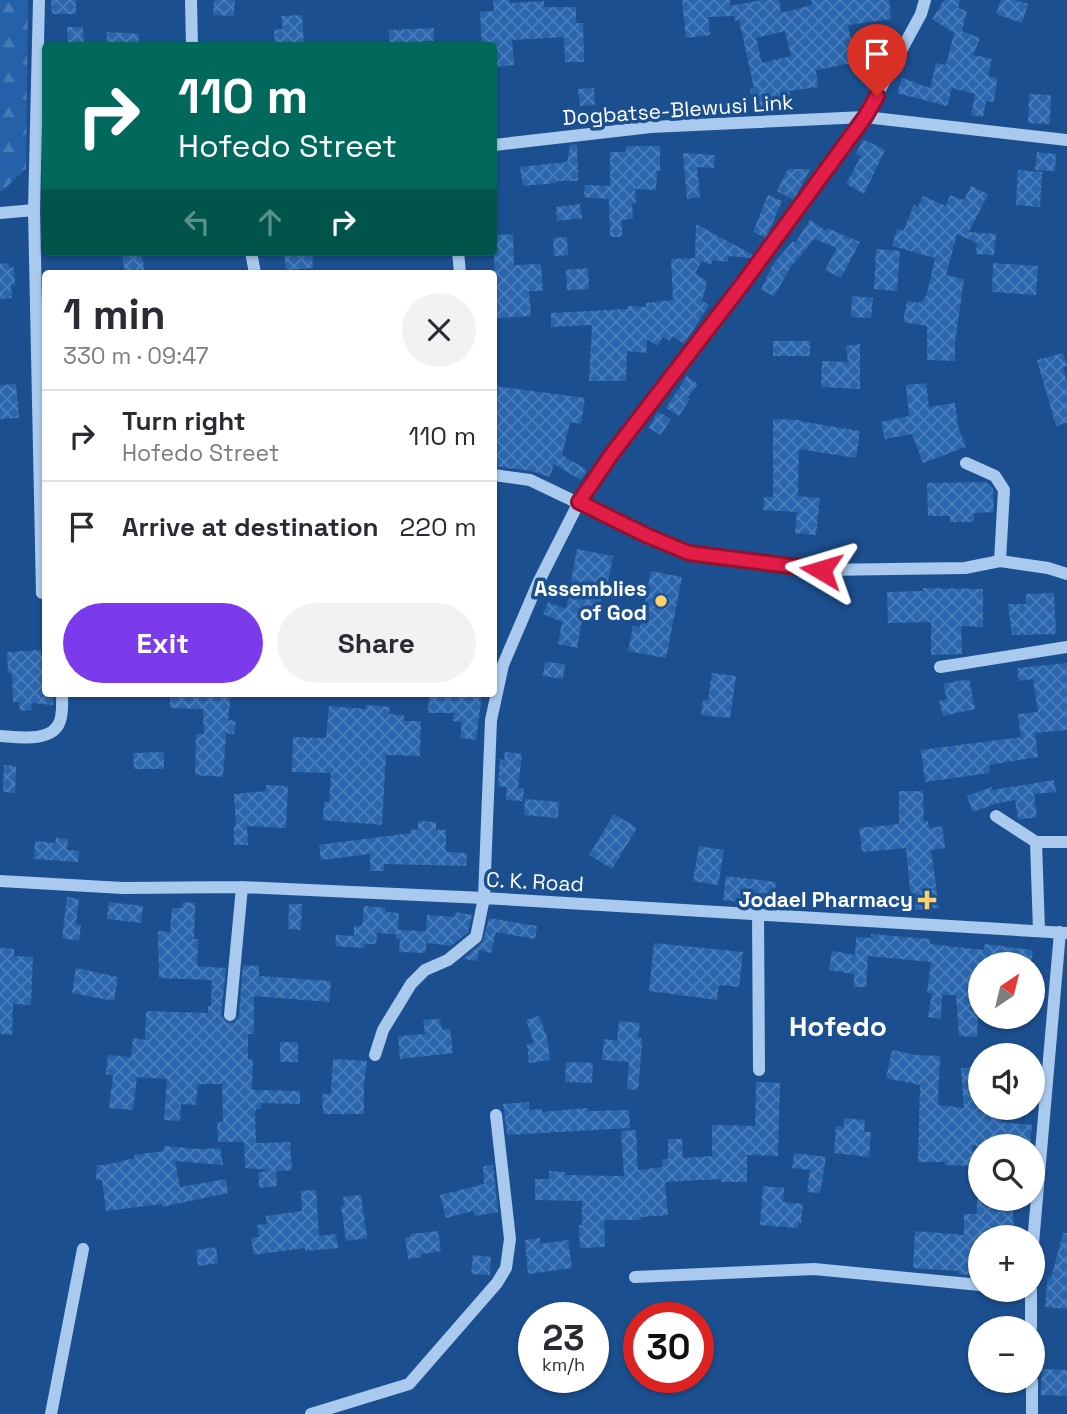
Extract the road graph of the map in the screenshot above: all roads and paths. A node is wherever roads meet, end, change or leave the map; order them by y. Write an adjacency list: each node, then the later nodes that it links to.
1 (39, 0): 8 (street)
2 (191, 0): 4 (street)
3 (925, 0): 5 (street)
4 (192, 42)
5 (865, 117): 6 (street, Dogbatse-Blewusi Link); 7 (street, Dogbatse-Blewusi Link); 13 (street)
6 (1067, 140)
7 (497, 145)
8 (41, 159): 9 (street)
9 (34, 210): 10 (street); 16 (street)
10 (0, 213)
11 (966, 463): 14 (street)
12 (497, 475): 13 (street)
13 (579, 502): 14 (street); 19 (street)
14 (1000, 561): 15 (street)
15 (1067, 574)
16 (42, 593)
17 (1067, 647): 18 (street)
18 (940, 667)
19 (497, 692)
20 (62, 697): 22 (street)
21 (496, 697): 28 (street)
22 (0, 736)
23 (996, 816): 24 (street)
24 (1036, 842): 25 (street); 30 (street)
25 (1067, 842)
26 (0, 881): 27 (street, C. K. Road)
27 (242, 887): 28 (street, C. K. Road); 32 (street)
28 (484, 898): 29 (street, C. K. Road); 33 (street)
29 (758, 913): 30 (street, C. K. Road); 34 (street)
30 (1039, 931): 31 (street, C. K. Road)
31 (1063, 932): 36 (street)
32 (230, 1015)
33 (375, 1055)
34 (759, 1070)
35 (496, 1115): 42 (street)
36 (1035, 1225)
37 (83, 1250): 41 (street)
38 (635, 1277): 39 (street)
39 (968, 1284)
40 (1032, 1393): 43 (street)
41 (51, 1414)
42 (311, 1414)
43 (1032, 1414)

